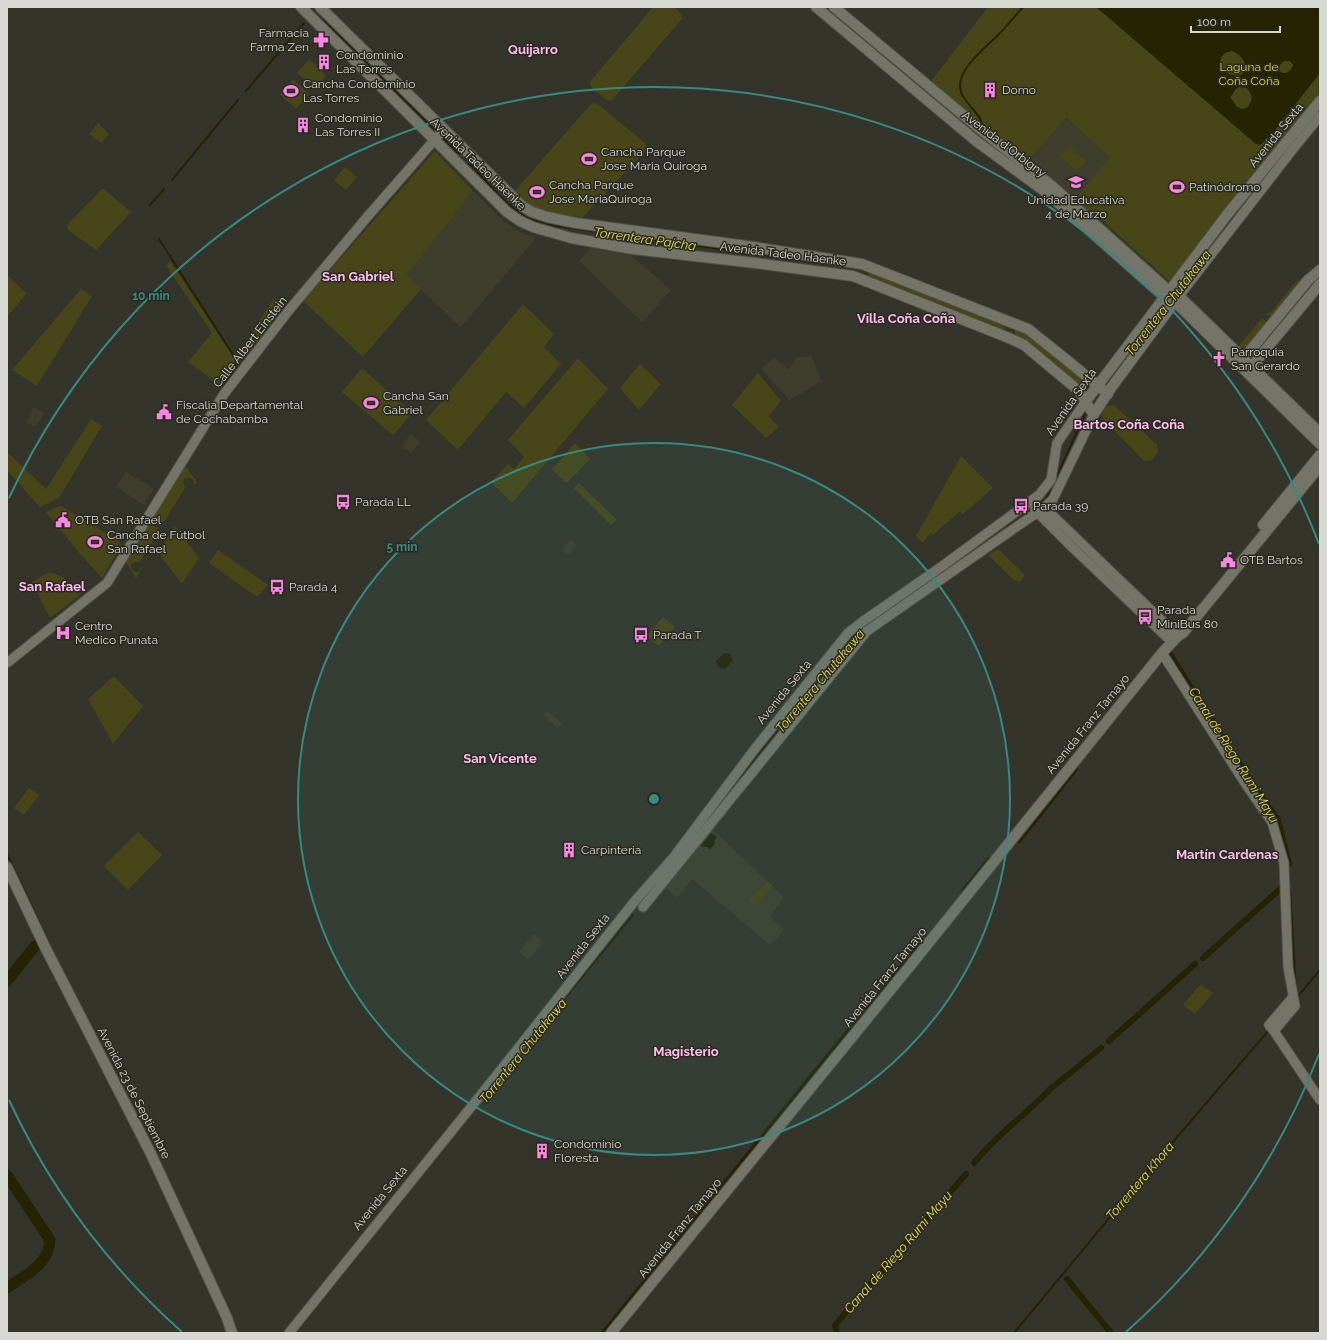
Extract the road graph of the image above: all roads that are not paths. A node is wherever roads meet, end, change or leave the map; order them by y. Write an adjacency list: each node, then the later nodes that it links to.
1 (816, 7): 12 (main road, Avenida d'Orbigny)
2 (834, 7): 12 (main road, Avenida d'Orbigny)
3 (322, 8): 5 (street); 8 (main road, Avenida Tadeo Haenke)
4 (306, 9): 5 (main road, Avenida Tadeo Haenke)
5 (314, 20): 9 (main road, Avenida Tadeo Haenke)
6 (1320, 100): 12 (main road, Avenida Sexta)
7 (1320, 116): 12 (street, Avenida Sexta)
8 (444, 129): 9 (street, Calle Albert Einstein); 15 (main road, Avenida Tadeo Haenke)
9 (434, 139): 16 (main road, Avenida Tadeo Haenke); 24 (street, Calle Albert Einstein)
10 (1320, 270): 13 (main road)
11 (1320, 284): 14 (main road)
12 (1173, 296): 13 (main road); 15 (main road, Avenida Sexta)
13 (1241, 361): 14 (main road)
14 (1249, 370): 17 (main road); 18 (main road)
15 (1102, 390): 16 (main road, Avenida Sexta); 16 (main road, Avenida Sexta)
16 (1090, 409): 21 (street, Avenida Sexta); 21 (street, Avenida Sexta)
17 (1320, 432)
18 (1320, 444)
19 (1320, 455): 22 (main road, Avenida Franz Tamayo)
20 (1320, 466): 22 (main road, Avenida Franz Tamayo)
21 (1034, 509): 22 (street); 26 (street, Avenida Sexta); 29 (street, Avenida Sexta)
22 (1175, 639): 23 (main road, Avenida Franz Tamayo)
23 (1162, 653): 27 (street); 30 (main road, Avenida Franz Tamayo)
24 (7, 663)
25 (7, 867): 28 (main road, Avenida 23 de Septiembre)
26 (643, 906)
27 (1320, 1100)
28 (232, 1333)
29 (288, 1333)
30 (611, 1333)

